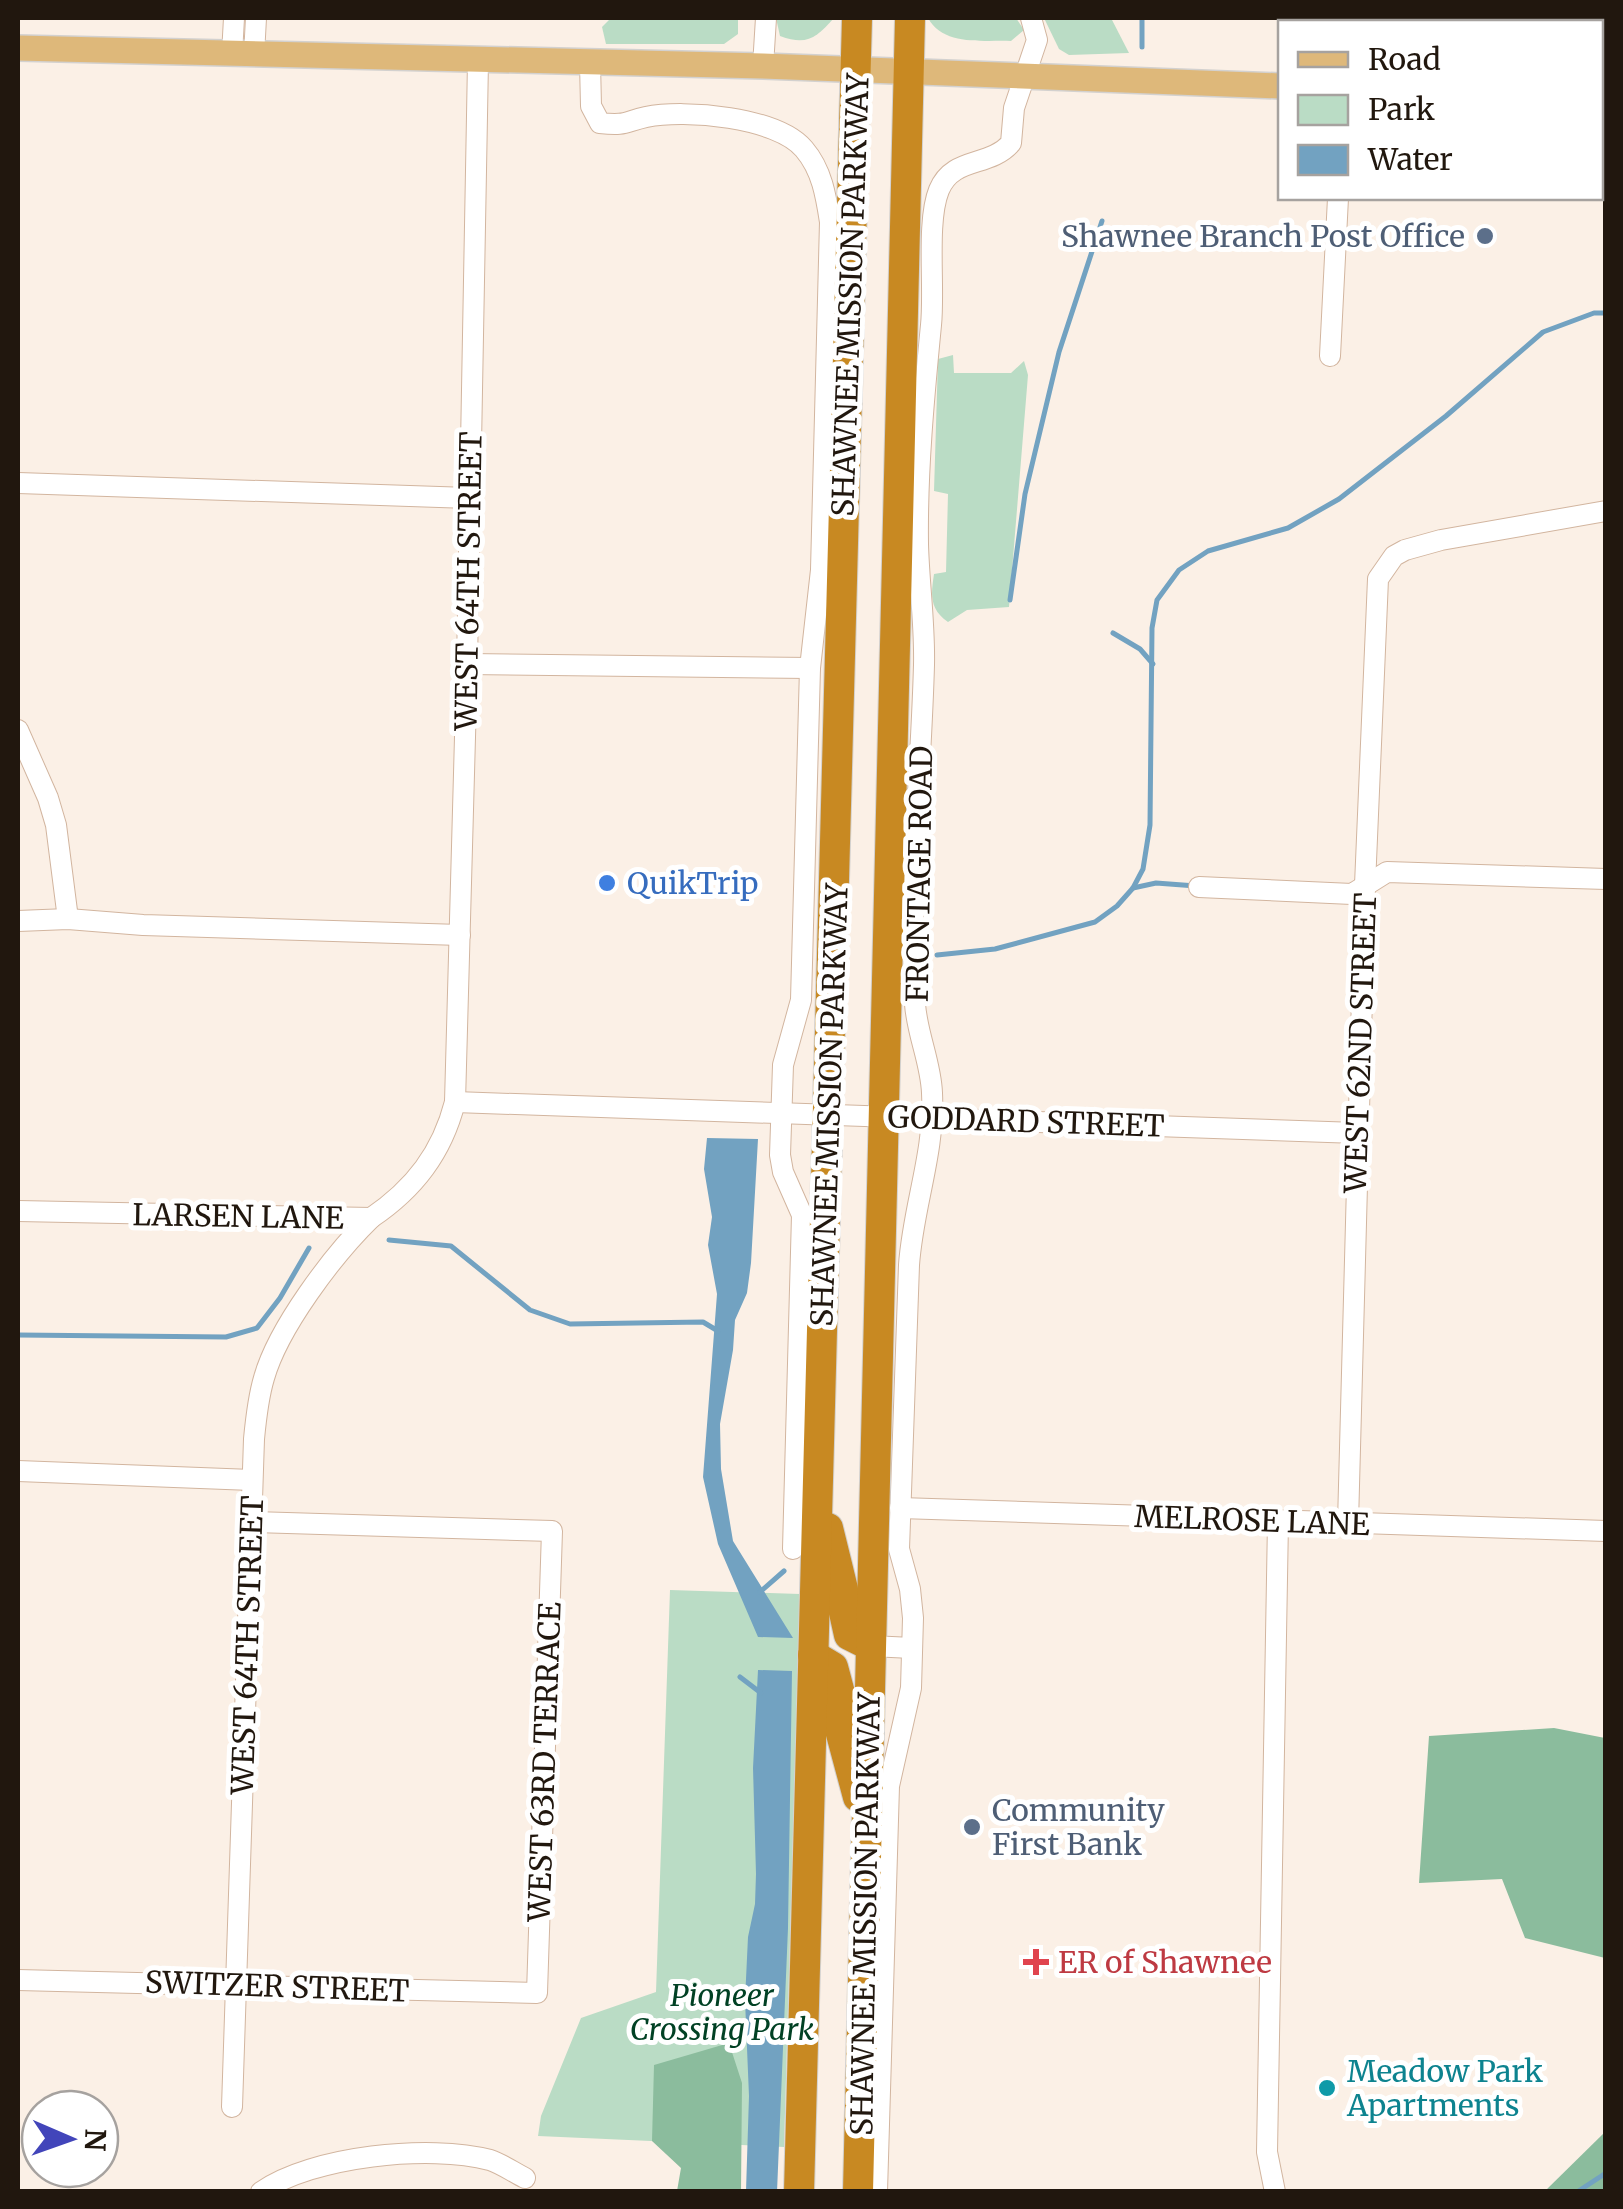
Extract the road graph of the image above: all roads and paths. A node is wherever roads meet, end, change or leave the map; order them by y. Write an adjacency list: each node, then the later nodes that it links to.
1 (234, 18): 8 (street)
2 (256, 18): 8 (street)
3 (766, 18): 11 (street)
4 (857, 18): 12 (highway, SHAWNEE MISSION PARKWAY)
5 (910, 18): 13 (highway, SHAWNEE MISSION PARKWAY)
6 (1032, 18): 14 (street, FRONTAGE ROAD)
7 (18, 48): 8 (main road)
8 (243, 54): 9 (main road)
9 (478, 61): 10 (main road); 19 (street, WEST 64TH STREET)
10 (590, 63): 11 (main road); 22 (street)
11 (763, 66): 12 (main road)
12 (856, 70): 13 (main road); 32 (highway, SHAWNEE MISSION PARKWAY)
13 (909, 72): 14 (main road); 33 (highway, SHAWNEE MISSION PARKWAY)
14 (1026, 76): 15 (main road); 34 (street, FRONTAGE ROAD)
15 (1278, 86)
16 (1338, 200): 17 (street)
17 (1330, 356)
18 (18, 483): 19 (street)
19 (470, 498): 21 (street, WEST 64TH STREET)
20 (1606, 512): 26 (street, WEST 62ND STREET)
21 (467, 664): 22 (street); 29 (street, WEST 64TH STREET)
22 (810, 668): 31 (street)
23 (18, 730): 27 (street)
24 (1606, 880): 26 (street)
25 (1199, 886): 26 (street)
26 (1365, 886): 35 (street, WEST 62ND STREET)
27 (68, 919): 28 (street); 29 (street)
28 (18, 920)
29 (460, 935): 30 (street, WEST 64TH STREET)
30 (454, 1102): 31 (street, GODDARD STREET); 37 (street, LARSEN LANE)
31 (781, 1112): 32 (street, GODDARD STREET); 46 (street)
32 (829, 1114): 33 (street, GODDARD STREET); 40 (highway, SHAWNEE MISSION PARKWAY)
33 (882, 1116): 34 (street, GODDARD STREET); 48 (highway, SHAWNEE MISSION PARKWAY)
34 (932, 1118): 35 (street, GODDARD STREET); 41 (street, FRONTAGE ROAD)
35 (1358, 1132): 44 (street, WEST 62ND STREET)
36 (18, 1211): 37 (street, LARSEN LANE)
37 (371, 1218): 39 (street, WEST 64TH STREET)
38 (18, 1471): 39 (street)
39 (252, 1480): 43 (street, WEST 64TH STREET)
40 (819, 1491): 47 (highway, SHAWNEE MISSION PARKWAY); 48 (highway)
41 (900, 1508): 42 (street, MELROSE LANE); 49 (street, FRONTAGE ROAD)
42 (1278, 1521): 44 (street, MELROSE LANE); 61 (street)
43 (251, 1522): 53 (street, WEST 64TH STREET); 54 (street, WEST 63RD TERRACE)
44 (1348, 1523): 45 (street, MELROSE LANE)
45 (1606, 1531)
46 (793, 1548): 47 (highway)
47 (814, 1600): 50 (highway, SHAWNEE MISSION PARKWAY)
48 (871, 1646): 49 (street); 51 (highway, SHAWNEE MISSION PARKWAY)
49 (912, 1648): 60 (street, FRONTAGE ROAD)
50 (813, 1655): 51 (highway); 58 (highway, SHAWNEE MISSION PARKWAY)
51 (867, 1832): 59 (highway, SHAWNEE MISSION PARKWAY)
52 (18, 1980): 53 (street, SWITZER STREET)
53 (236, 1985): 54 (street, SWITZER STREET); 55 (street, WEST 64TH STREET)
54 (537, 1994)
55 (232, 2106)
56 (524, 2178): 57 (street)
57 (261, 2192)
58 (799, 2192)
59 (858, 2192)
60 (876, 2192)
61 (1275, 2192)

